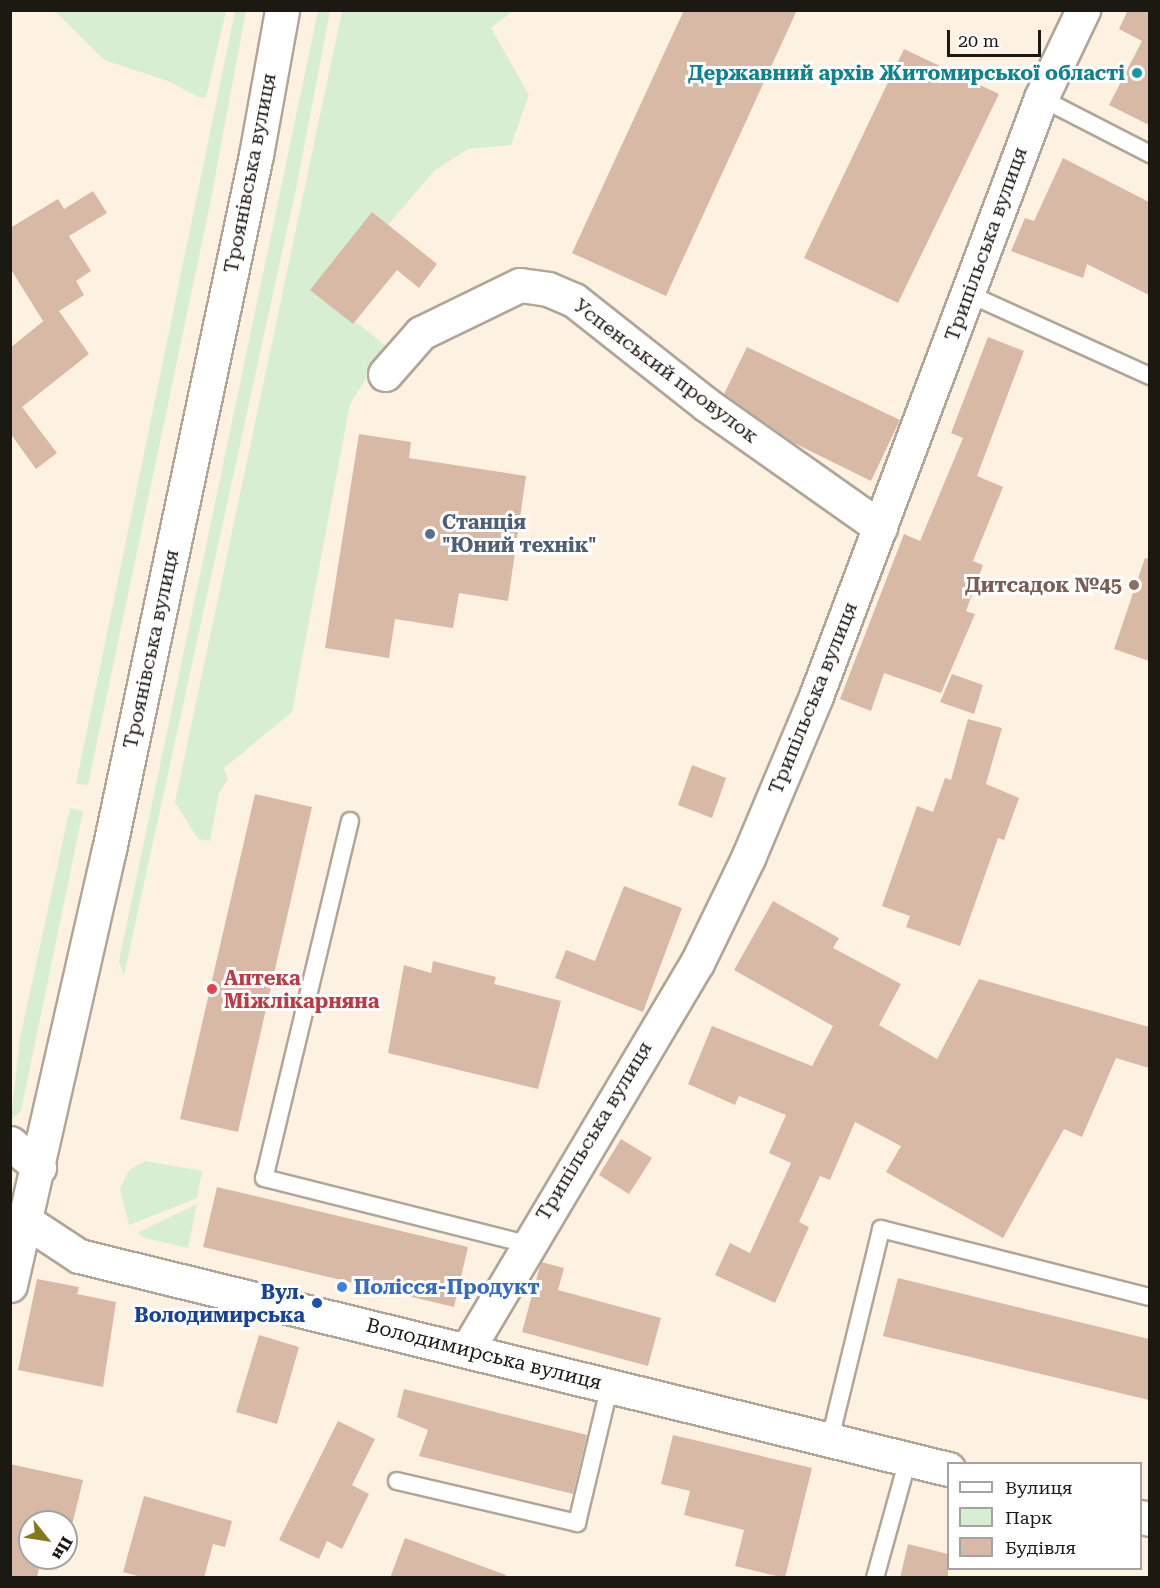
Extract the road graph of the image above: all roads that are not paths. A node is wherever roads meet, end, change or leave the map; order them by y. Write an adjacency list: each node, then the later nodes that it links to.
1 (282, 10): 11 (street, Троянівська вулиця)
2 (1083, 10): 3 (street, Трипільська вулиця)
3 (1041, 98): 4 (lane); 5 (street, Трипільська вулиця)
4 (1149, 154)
5 (969, 294): 7 (lane); 8 (street, Трипільська вулиця)
6 (385, 374): 8 (street, Успенський провулок)
7 (1149, 376)
8 (880, 527): 13 (street, Трипільська вулиця)
9 (350, 821): 13 (lane)
10 (10, 1143): 11 (street)
11 (39, 1167): 12 (street, Троянівська вулиця)
12 (19, 1221): 14 (street, Троянівська вулиця); 16 (street, Володимирська вулиця)
13 (527, 1244): 16 (street, Трипільська вулиця)
14 (10, 1285)
15 (1149, 1297): 18 (lane)
16 (467, 1350): 17 (street, Володимирська вулиця)
17 (610, 1385): 18 (street, Володимирська вулиця); 21 (lane)
18 (830, 1439): 19 (street, Володимирська вулиця)
19 (908, 1459): 20 (street, Володимирська вулиця); 22 (lane)
20 (947, 1469)
21 (397, 1481)
22 (875, 1578)

